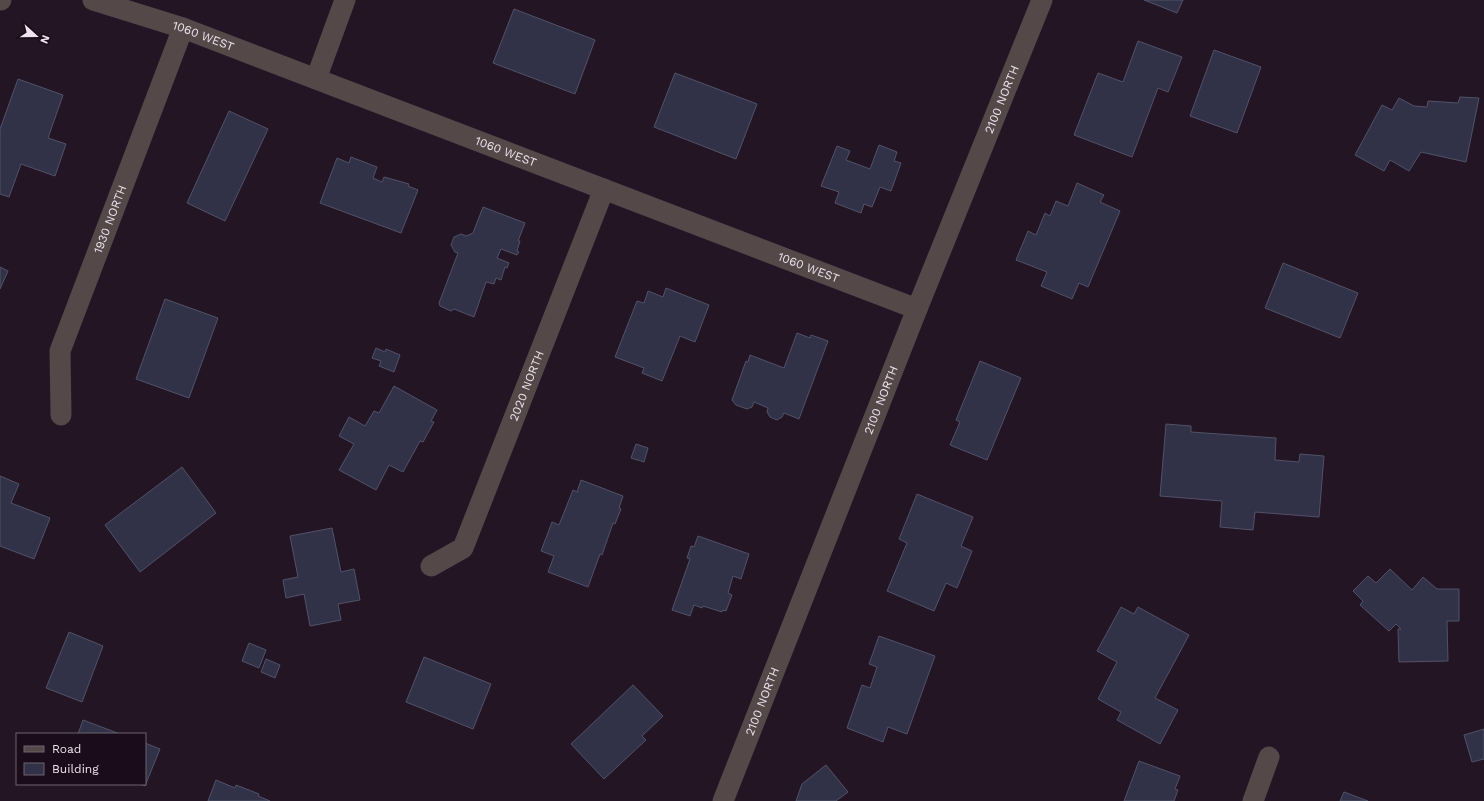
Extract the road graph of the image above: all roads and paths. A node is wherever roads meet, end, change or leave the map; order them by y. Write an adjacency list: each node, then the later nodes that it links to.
1 (93, 0): 4 (street, 1060 WEST)
2 (345, 0): 5 (street)
3 (1042, 0): 7 (street, 2100 NORTH)
4 (184, 28): 5 (street, 1060 WEST); 8 (street, 1930 NORTH)
5 (316, 79): 6 (street, 1060 WEST)
6 (604, 189): 7 (street, 1060 WEST); 9 (street, 2020 NORTH)
7 (917, 309): 11 (street, 2100 NORTH)
8 (61, 415)
9 (431, 566)
10 (1269, 757): 12 (street)
11 (723, 801)
12 (1253, 801)

